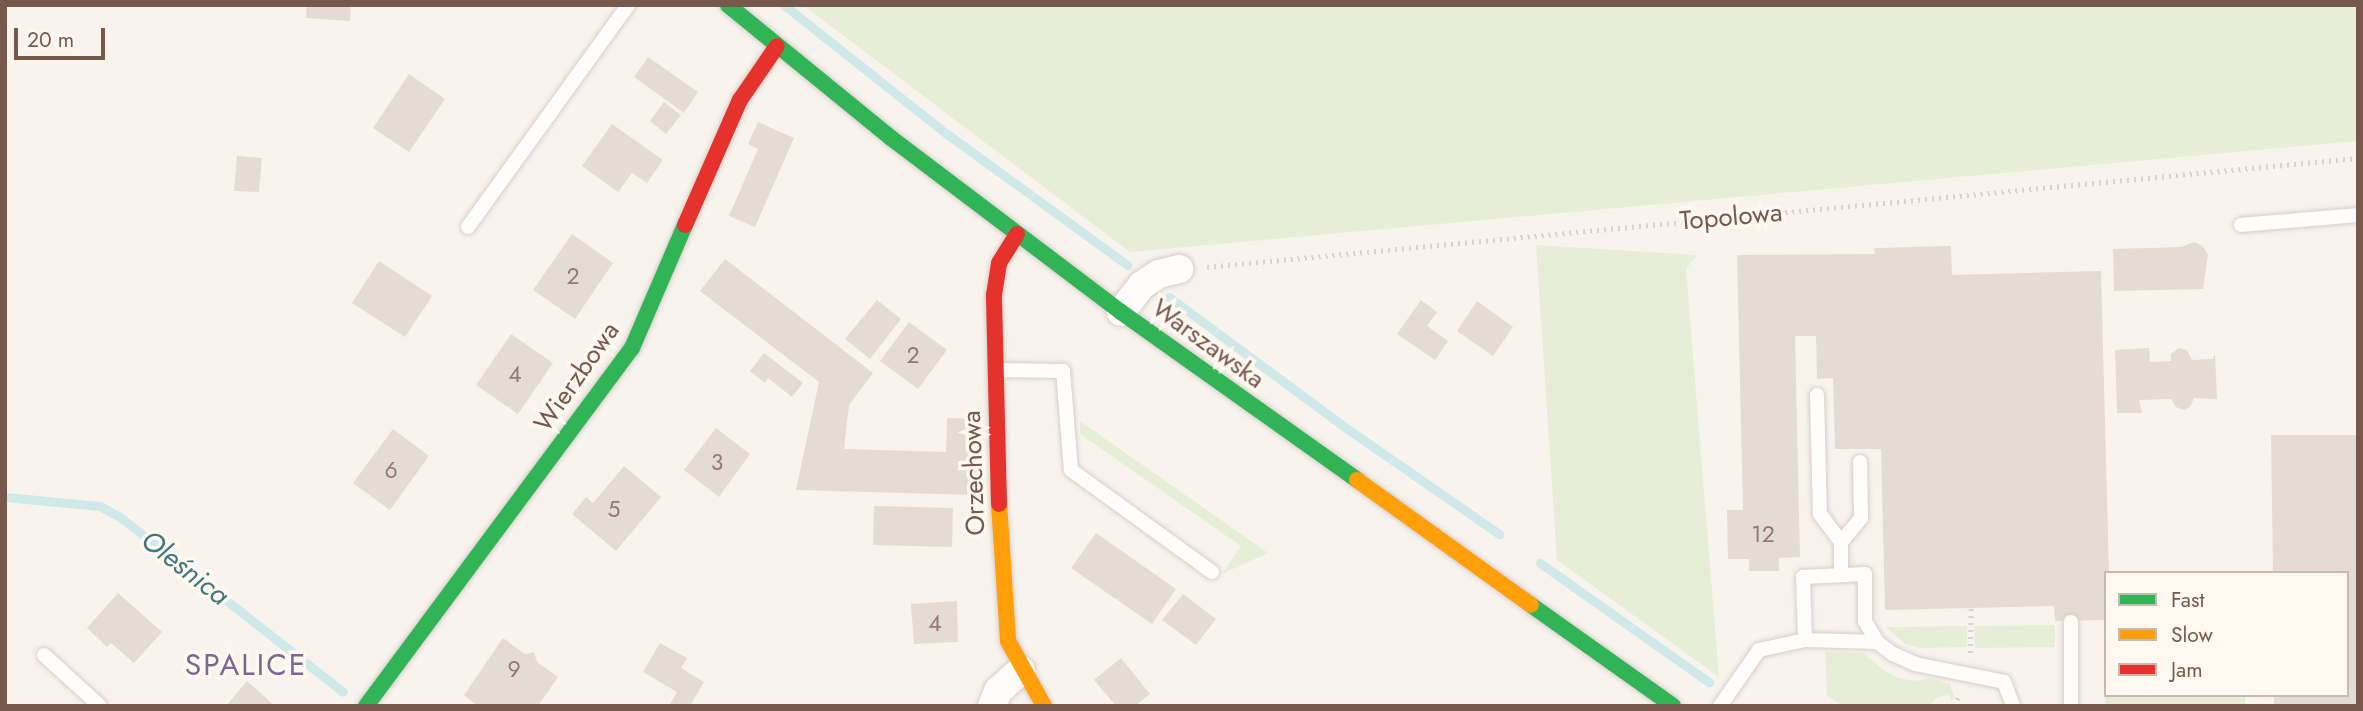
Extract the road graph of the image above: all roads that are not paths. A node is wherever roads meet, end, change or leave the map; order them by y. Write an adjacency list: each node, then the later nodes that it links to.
1 (628, 5): 6 (lane)
2 (728, 5): 3 (street, Warszawska)
3 (776, 46): 7 (street, Warszawska); 22 (street, Wierzbowa)
4 (2358, 215): 5 (lane)
5 (2241, 225)
6 (468, 227)
7 (1017, 234): 9 (street, Warszawska); 10 (street, Orzechowa)
8 (1179, 269): 9 (street)
9 (1121, 312): 25 (street, Warszawska)
10 (996, 370): 14 (lane); 20 (street, Orzechowa)
11 (1817, 395): 13 (lane)
12 (1860, 462): 13 (lane)
13 (1841, 542): 15 (lane)
14 (1212, 572)
15 (1841, 575): 17 (lane); 18 (lane)
16 (2071, 622): 28 (lane)
17 (1805, 640): 18 (lane); 26 (lane)
18 (1877, 642): 27 (lane)
19 (44, 655): 21 (lane)
20 (1021, 670): 23 (street); 24 (street, Orzechowa)
21 (100, 706)
22 (366, 706)
23 (992, 706)
24 (1044, 706)
25 (1673, 706)
26 (1720, 706)
27 (2013, 706)
28 (2071, 706)

